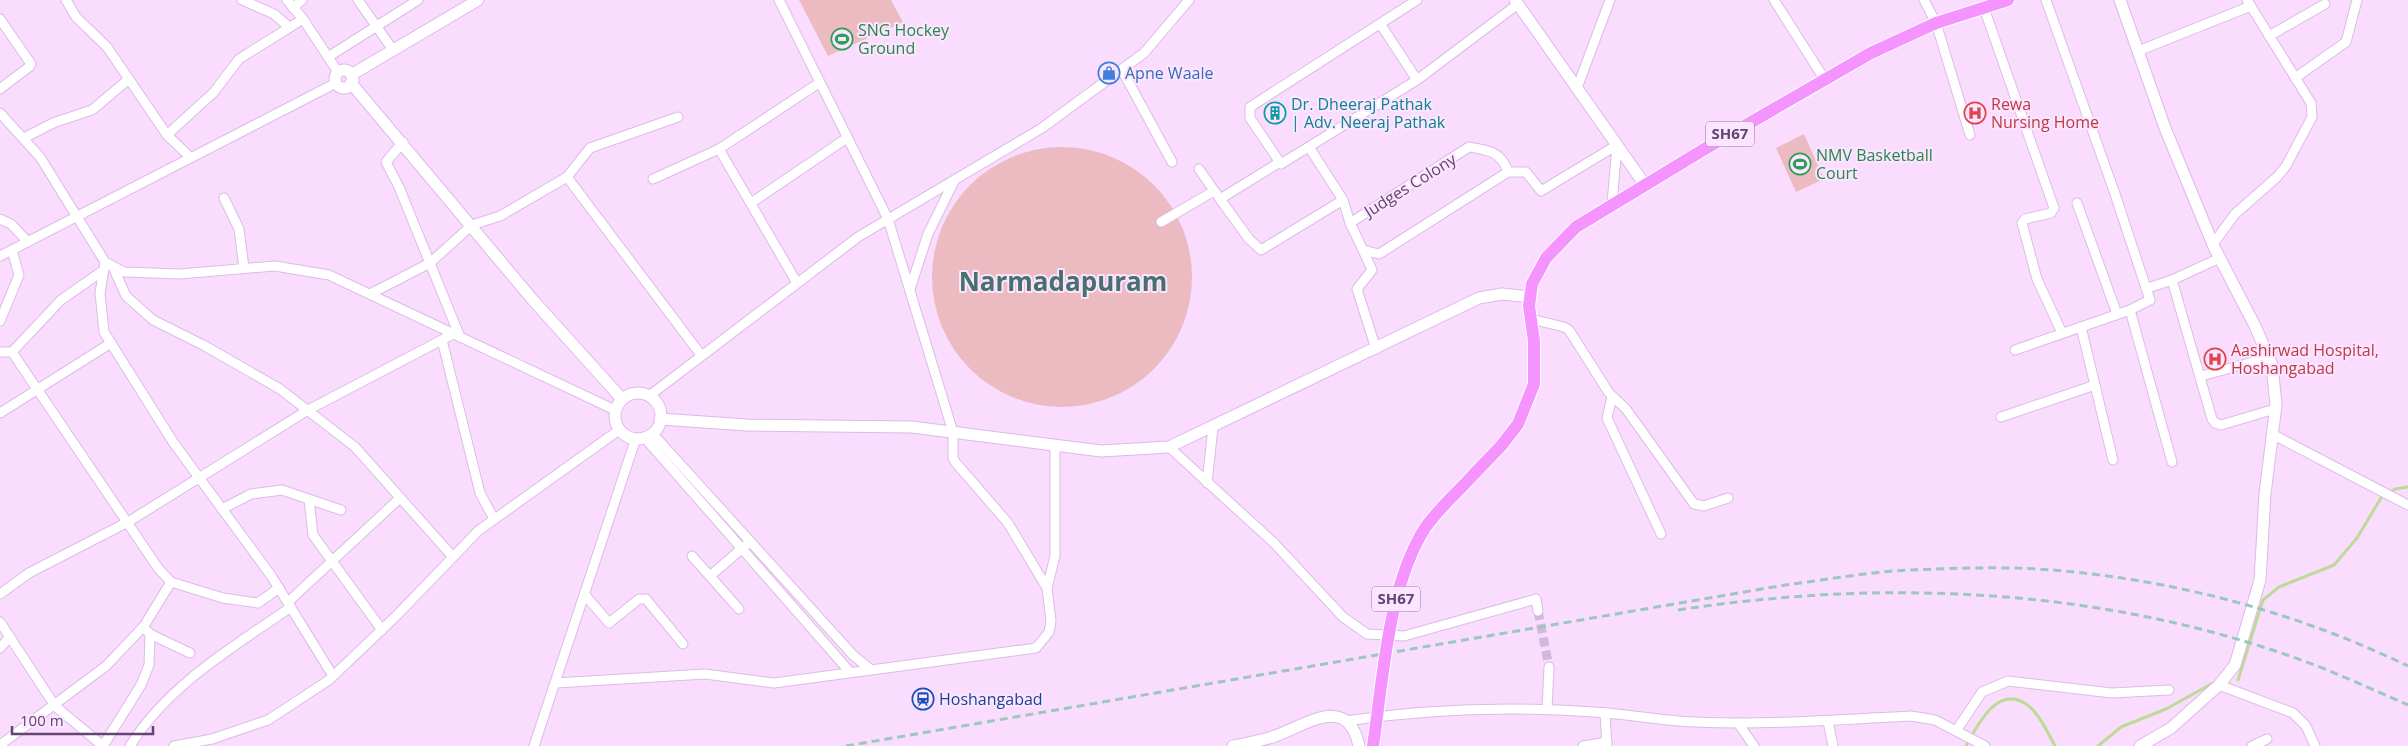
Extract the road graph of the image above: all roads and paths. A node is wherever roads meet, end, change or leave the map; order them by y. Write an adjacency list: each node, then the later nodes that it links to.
1 (66, 0): 36 (street)
2 (242, 0): 28 (street)
3 (287, 0): 22 (street)
4 (302, 0): 22 (street)
5 (358, 0): 27 (street)
6 (418, 0): 27 (street)
7 (478, 0): 30 (street)
8 (779, 0): 40 (street)
9 (1190, 0): 33 (street)
10 (1417, 0): 26 (street)
11 (1610, 0): 41 (street)
12 (1774, 0): 39 (street)
13 (1924, 0): 25 (street)
14 (2008, 0): 20 (main road, SH67)
15 (2046, 0): 86 (street)
16 (2120, 0): 31 (street)
17 (2357, 0): 35 (street)
18 (1516, 2): 38 (street); 41 (street)
19 (2249, 3): 29 (street); 31 (street)
20 (1990, 4): 25 (main road, SH67); 95 (street)
21 (2325, 4): 29 (street)
22 (293, 8): 23 (street)
23 (302, 18): 28 (street); 32 (street)
24 (0, 19): 42 (street)
25 (1936, 23): 39 (main road, SH67); 46 (street)
26 (1381, 25): 38 (street); 55 (street)
27 (377, 26): 30 (street); 32 (street)
28 (289, 27): 45 (street)
29 (2269, 36): 35 (street)
30 (393, 50): 37 (street)
31 (2138, 52): 76 (street)
32 (328, 57): 34 (street)
33 (1122, 70): 54 (street); 60 (street)
34 (337, 77): 37 (street); 53 (street)
35 (2295, 78): 76 (street)
36 (129, 79): 45 (street); 47 (street)
37 (351, 79): 49 (street)
38 (1417, 80): 51 (street)
39 (1825, 80): 61 (main road, SH67)
40 (819, 83): 48 (street); 52 (street)
41 (1577, 88): 50 (street)
42 (0, 89)
43 (0, 113): 47 (street)
44 (678, 116): 58 (street)
45 (167, 136): 53 (street)
46 (1970, 136)
47 (24, 138): 69 (street)
48 (847, 138): 66 (street); 70 (street)
49 (403, 142): 74 (street); 81 (street)
50 (1617, 145): 57 (street); 61 (street); 68 (street)
51 (1309, 147): 55 (street); 65 (street)
52 (719, 150): 59 (street); 66 (street)
53 (190, 157): 69 (street)
54 (1172, 162)
55 (1280, 162): 64 (street)
56 (1199, 169): 62 (street)
57 (1508, 172): 73 (street, Judges Colony); 78 (street)
58 (567, 177): 74 (street); 103 (street)
59 (653, 179)
60 (955, 179): 70 (street); 87 (street)
61 (1645, 185): 68 (main road, SH67)
62 (1214, 191): 64 (street); 72 (street)
63 (224, 198): 83 (street)
64 (1220, 199): 65 (street)
65 (1343, 200): 73 (street)
66 (751, 203): 85 (street)
67 (2077, 203): 91 (street)
68 (1612, 204): 89 (main road, SH67)
69 (77, 217): 75 (street); 82 (street)
70 (888, 219): 85 (street); 87 (street)
71 (0, 220): 75 (street)
72 (1161, 222)
73 (1350, 223): 78 (street, Judges Colony)
74 (472, 225): 81 (street); 110 (street)
75 (28, 242): 77 (street)
76 (2213, 244): 80 (street)
77 (12, 250): 79 (street); 93 (street)
78 (1363, 250): 99 (street, Judges Colony)
79 (0, 256)
80 (2220, 258): 84 (street); 104 (street)
81 (430, 262): 88 (street); 96 (street)
82 (107, 266): 83 (street); 98 (street); 102 (street); 112 (street)
83 (244, 268): 88 (street)
84 (2172, 280): 86 (street); 105 (street)
85 (797, 283): 103 (street)
86 (2148, 288): 90 (street)
87 (910, 289): 119 (street)
88 (370, 294): 96 (street)
89 (1530, 297): 92 (main road, SH67); 99 (street)
90 (2130, 310): 91 (street); 125 (street)
91 (2117, 314): 94 (street)
92 (1531, 319): 109 (street); 183 (main road, SH67, bridge)
93 (0, 320)
94 (2081, 326): 95 (street); 106 (street)
95 (2062, 333): 100 (street)
96 (456, 335): 97 (street); 113 (street)
97 (442, 340): 112 (street); 134 (street)
98 (111, 343): 107 (street); 126 (street)
99 (1376, 349): 117 (street)
100 (2015, 350)
101 (0, 352): 102 (street)
102 (12, 352): 107 (street)
103 (701, 355): 108 (street)
104 (2268, 358): 105 (street); 111 (street)
105 (2201, 376): 111 (street)
106 (2095, 385): 115 (street); 124 (street)
107 (37, 388): 114 (street); 135 (street)
108 (649, 396): 110 (street); 116 (street)
109 (1612, 396): 129 (street); 136 (street)
110 (622, 399): 113 (street)
111 (2275, 409): 120 (street)
112 (308, 410): 126 (street); 128 (street)
113 (615, 410): 118 (street)
114 (0, 414)
115 (2001, 417)
116 (660, 419): 119 (street); 121 (street)
117 (1213, 427): 123 (street); 127 (street)
118 (620, 430): 121 (street); 134 (street)
119 (953, 432): 122 (street); 145 (street)
120 (2272, 434): 131 (street); 164 (street)
121 (644, 436): 137 (street); 138 (street); 147 (street)
122 (1055, 445): 123 (street); 145 (street)
123 (1169, 446): 127 (street)
124 (2112, 460)
125 (2172, 462)
126 (200, 478): 132 (street); 135 (street)
127 (1207, 483): 150 (street)
128 (400, 498): 140 (street); 141 (street)
129 (1728, 498)
130 (309, 500): 132 (street); 133 (street); 141 (street)
131 (2408, 505)
132 (222, 509): 144 (street)
133 (341, 510)
134 (494, 519): 140 (street)
135 (128, 522): 143 (street); 146 (street)
136 (1661, 534)
137 (750, 541): 138 (street); 160 (street)
138 (742, 549): 142 (street); 161 (street)
139 (692, 556): 142 (street)
140 (453, 557): 153 (street)
141 (331, 561): 148 (street); 153 (street)
142 (710, 576): 149 (street)
143 (171, 582): 144 (street); 152 (street)
144 (279, 588): 148 (street)
145 (1047, 588): 160 (street)
146 (0, 594)
147 (585, 594): 156 (street); 163 (street)
148 (289, 604): 162 (street); 178 (street)
149 (740, 609)
150 (1538, 610)
151 (0, 622): 155 (street)
152 (142, 627): 154 (street); 166 (street)
153 (382, 630): 162 (street)
154 (150, 634): 158 (street); 177 (street)
155 (10, 637): 157 (street); 166 (street)
156 (683, 644)
157 (0, 648)
158 (190, 653)
159 (1549, 667): 167 (street)
160 (870, 670): 161 (street)
161 (850, 672): 163 (street)
162 (333, 676): 179 (street)
163 (556, 683): 180 (street)
164 (2219, 686): 187 (street); 189 (street)
165 (2169, 690): 172 (street)
166 (53, 704): 175 (street); 177 (street)
167 (1547, 710): 168 (street); 169 (street)
168 (1605, 713): 171 (street); 174 (street)
169 (1345, 721): 181 (street); 182 (street)
170 (1828, 721): 171 (street); 172 (street); 186 (street)
171 (1738, 723): 185 (street)
172 (1960, 733): 176 (street)
173 (2267, 739): 188 (street)
174 (1607, 744): 184 (street)
175 (0, 745)
176 (1982, 745)
177 (103, 746)
178 (130, 746)
179 (174, 746)
180 (534, 746)
181 (1233, 746)
182 (1359, 746)
183 (1373, 746)
184 (1583, 746)
185 (1754, 746)
186 (1832, 746)
187 (2140, 746)
188 (2252, 746)
189 (2315, 746)

